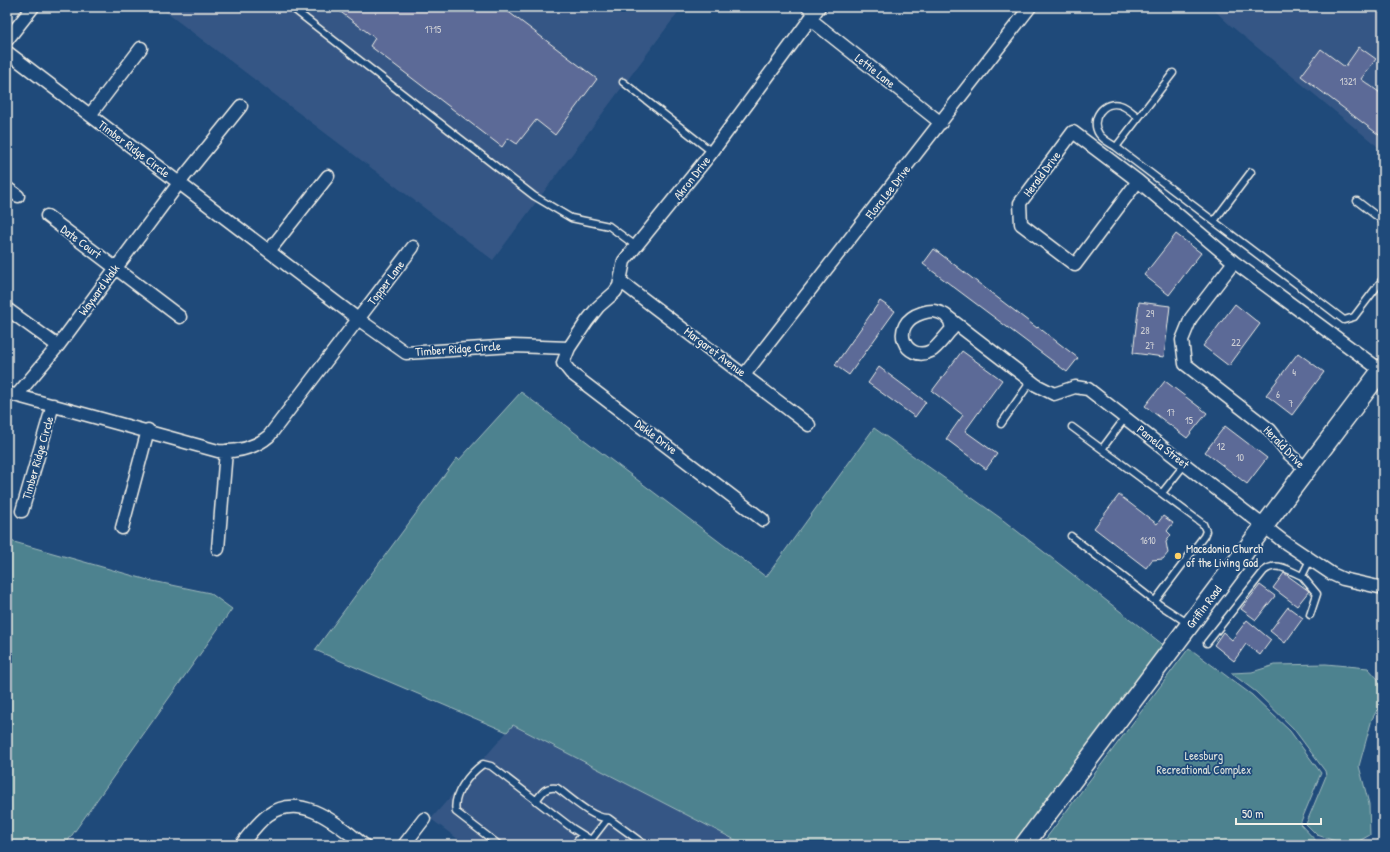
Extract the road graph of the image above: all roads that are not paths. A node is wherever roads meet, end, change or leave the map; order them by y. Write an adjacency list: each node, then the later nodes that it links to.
1 (34, 7): 5 (street)
2 (291, 7): 26 (lane)
3 (1030, 7): 13 (street, Flora Lee Drive)
4 (812, 12): 13 (street, Lettie Lane); 15 (street, Akron Drive)
5 (7, 40)
6 (141, 48): 11 (street, Timber Ridge Circle)
7 (7, 52): 11 (street, Timber Ridge Circle)
8 (1173, 73): 12 (lane)
9 (623, 82): 15 (lane)
10 (241, 106): 19 (street, Timber Ridge Circle)
11 (90, 115): 19 (street, Timber Ridge Circle)
12 (1138, 117): 14 (lane); 14 (lane)
13 (941, 123): 40 (street, Flora Lee Drive)
14 (1116, 147): 24 (lane)
15 (712, 152): 26 (street, Akron Drive)
16 (1251, 172): 24 (lane)
17 (328, 176): 28 (street)
18 (1138, 181): 18 (street, Herald Drive); 29 (street, Herald Drive)
19 (179, 183): 28 (street, Timber Ridge Circle); 30 (street, Wayward Walk)
20 (7, 188): 21 (street)
21 (18, 196)
22 (1357, 201): 25 (lane)
23 (46, 216): 30 (street, Date Court)
24 (1214, 221): 32 (lane)
25 (1383, 221)
26 (636, 246): 31 (street, Akron Drive)
27 (413, 247): 36 (street, Topper Lane)
28 (270, 251): 36 (street, Timber Ridge Circle)
29 (1234, 262): 39 (street, Herald Drive); 52 (street, Herald Drive)
30 (115, 268): 35 (street, Date Court); 37 (street, Wayward Walk)
31 (620, 281): 38 (street, Akron Drive); 40 (street, Margaret Avenue)
32 (1382, 284)
33 (7, 308): 37 (street)
34 (945, 315): 41 (street, Pamela Street)
35 (180, 316)
36 (358, 319): 38 (street, Timber Ridge Circle); 50 (street, Timber Ridge Circle)
37 (58, 346): 42 (street, Wayward Walk)
38 (569, 348): 55 (street, Dekle Drive)
39 (1382, 370): 52 (street, Griffin Road)
40 (744, 375): 46 (street, Margaret Avenue)
41 (1031, 382): 44 (street, Pamela Street); 45 (lane)
42 (12, 394): 43 (street, Timber Ridge Circle)
43 (53, 405): 48 (street, Timber Ridge Circle); 54 (street, Timber Ridge Circle)
44 (1126, 418): 49 (lane); 51 (street, Pamela Street)
45 (1001, 424)
46 (809, 425)
47 (1072, 426): 49 (lane)
48 (148, 430): 50 (street, Timber Ridge Circle); 57 (street)
49 (1102, 449): 53 (lane)
50 (226, 451): 59 (street)
51 (1185, 464): 53 (lane); 56 (street, Pamela Street)
52 (1307, 470): 56 (street, Griffin Road)
53 (1162, 493): 63 (lane)
54 (22, 511)
55 (763, 520)
56 (1265, 526): 60 (street, Pamela Street); 65 (street, Griffin Road)
57 (122, 528)
58 (1071, 536): 63 (lane)
59 (218, 549)
60 (1310, 560): 61 (lane); 62 (street, Pamela Street)
61 (1302, 576): 64 (lane); 66 (lane)
62 (1383, 588)
63 (1155, 601): 65 (lane)
64 (1310, 615)
65 (1190, 625): 79 (street, Griffin Road)
66 (1207, 642)
67 (536, 801): 68 (lane); 70 (lane); 75 (lane)
68 (608, 818): 71 (lane); 78 (lane)
69 (424, 819): 74 (street)
70 (582, 835): 71 (lane); 76 (lane)
71 (591, 840): 77 (lane)
72 (241, 845): 73 (street)
73 (364, 845)
74 (404, 845)
75 (499, 845)
76 (574, 845)
77 (596, 845)
78 (645, 845)
79 (1024, 845)

